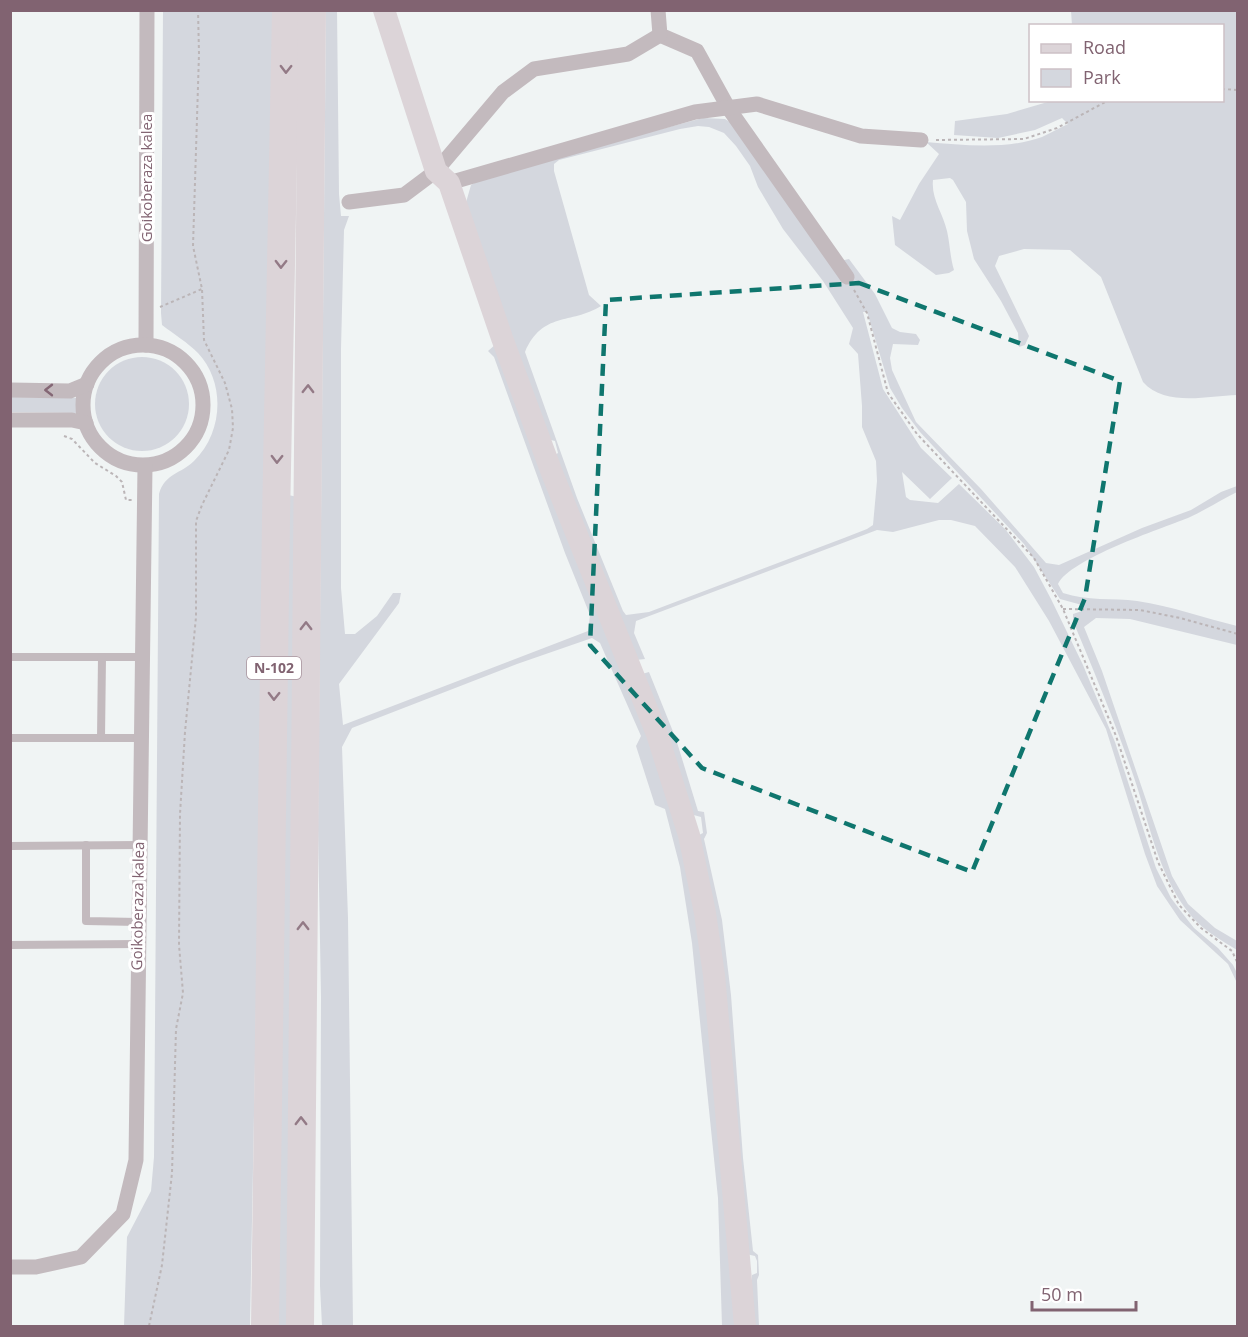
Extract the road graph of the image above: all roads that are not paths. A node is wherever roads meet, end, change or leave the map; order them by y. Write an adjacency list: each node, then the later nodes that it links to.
1 (147, 10): 12 (street, Goikoberaza kalea)
2 (286, 10): 32 (highway, N-102, one-way to 32)
3 (312, 10): 30 (highway, N-102, one-way to 3)
4 (384, 10): 9 (street)
5 (658, 10): 6 (street)
6 (660, 35): 7 (street); 9 (street)
7 (729, 109): 8 (street); 9 (street); 11 (street)
8 (921, 140)
9 (442, 177): 10 (street); 35 (street)
10 (349, 202)
11 (847, 277)
12 (146, 345): 13 (street); 17 (street)
13 (87, 384): 14 (street, one-way to 14); 16 (street)
14 (10, 390)
15 (10, 420): 16 (street)
16 (86, 423): 17 (street)
17 (146, 466): 20 (street, Goikoberaza kalea)
18 (10, 657): 19 (lane)
19 (102, 657): 20 (lane); 22 (lane)
20 (142, 657): 23 (street, Goikoberaza kalea)
21 (10, 738): 22 (lane)
22 (102, 738): 23 (lane)
23 (141, 738): 25 (street, Goikoberaza kalea)
24 (86, 845): 25 (lane); 26 (lane); 27 (lane)
25 (139, 845): 27 (street, Goikoberaza kalea)
26 (10, 846)
27 (138, 922): 28 (street, Goikoberaza kalea)
28 (138, 944): 29 (lane); 31 (street, Goikoberaza kalea)
29 (10, 945)
30 (301, 1151): 33 (highway, N-102); 34 (highway)
31 (10, 1267)
32 (265, 1326)
33 (300, 1326)
34 (311, 1326)
35 (745, 1326)

